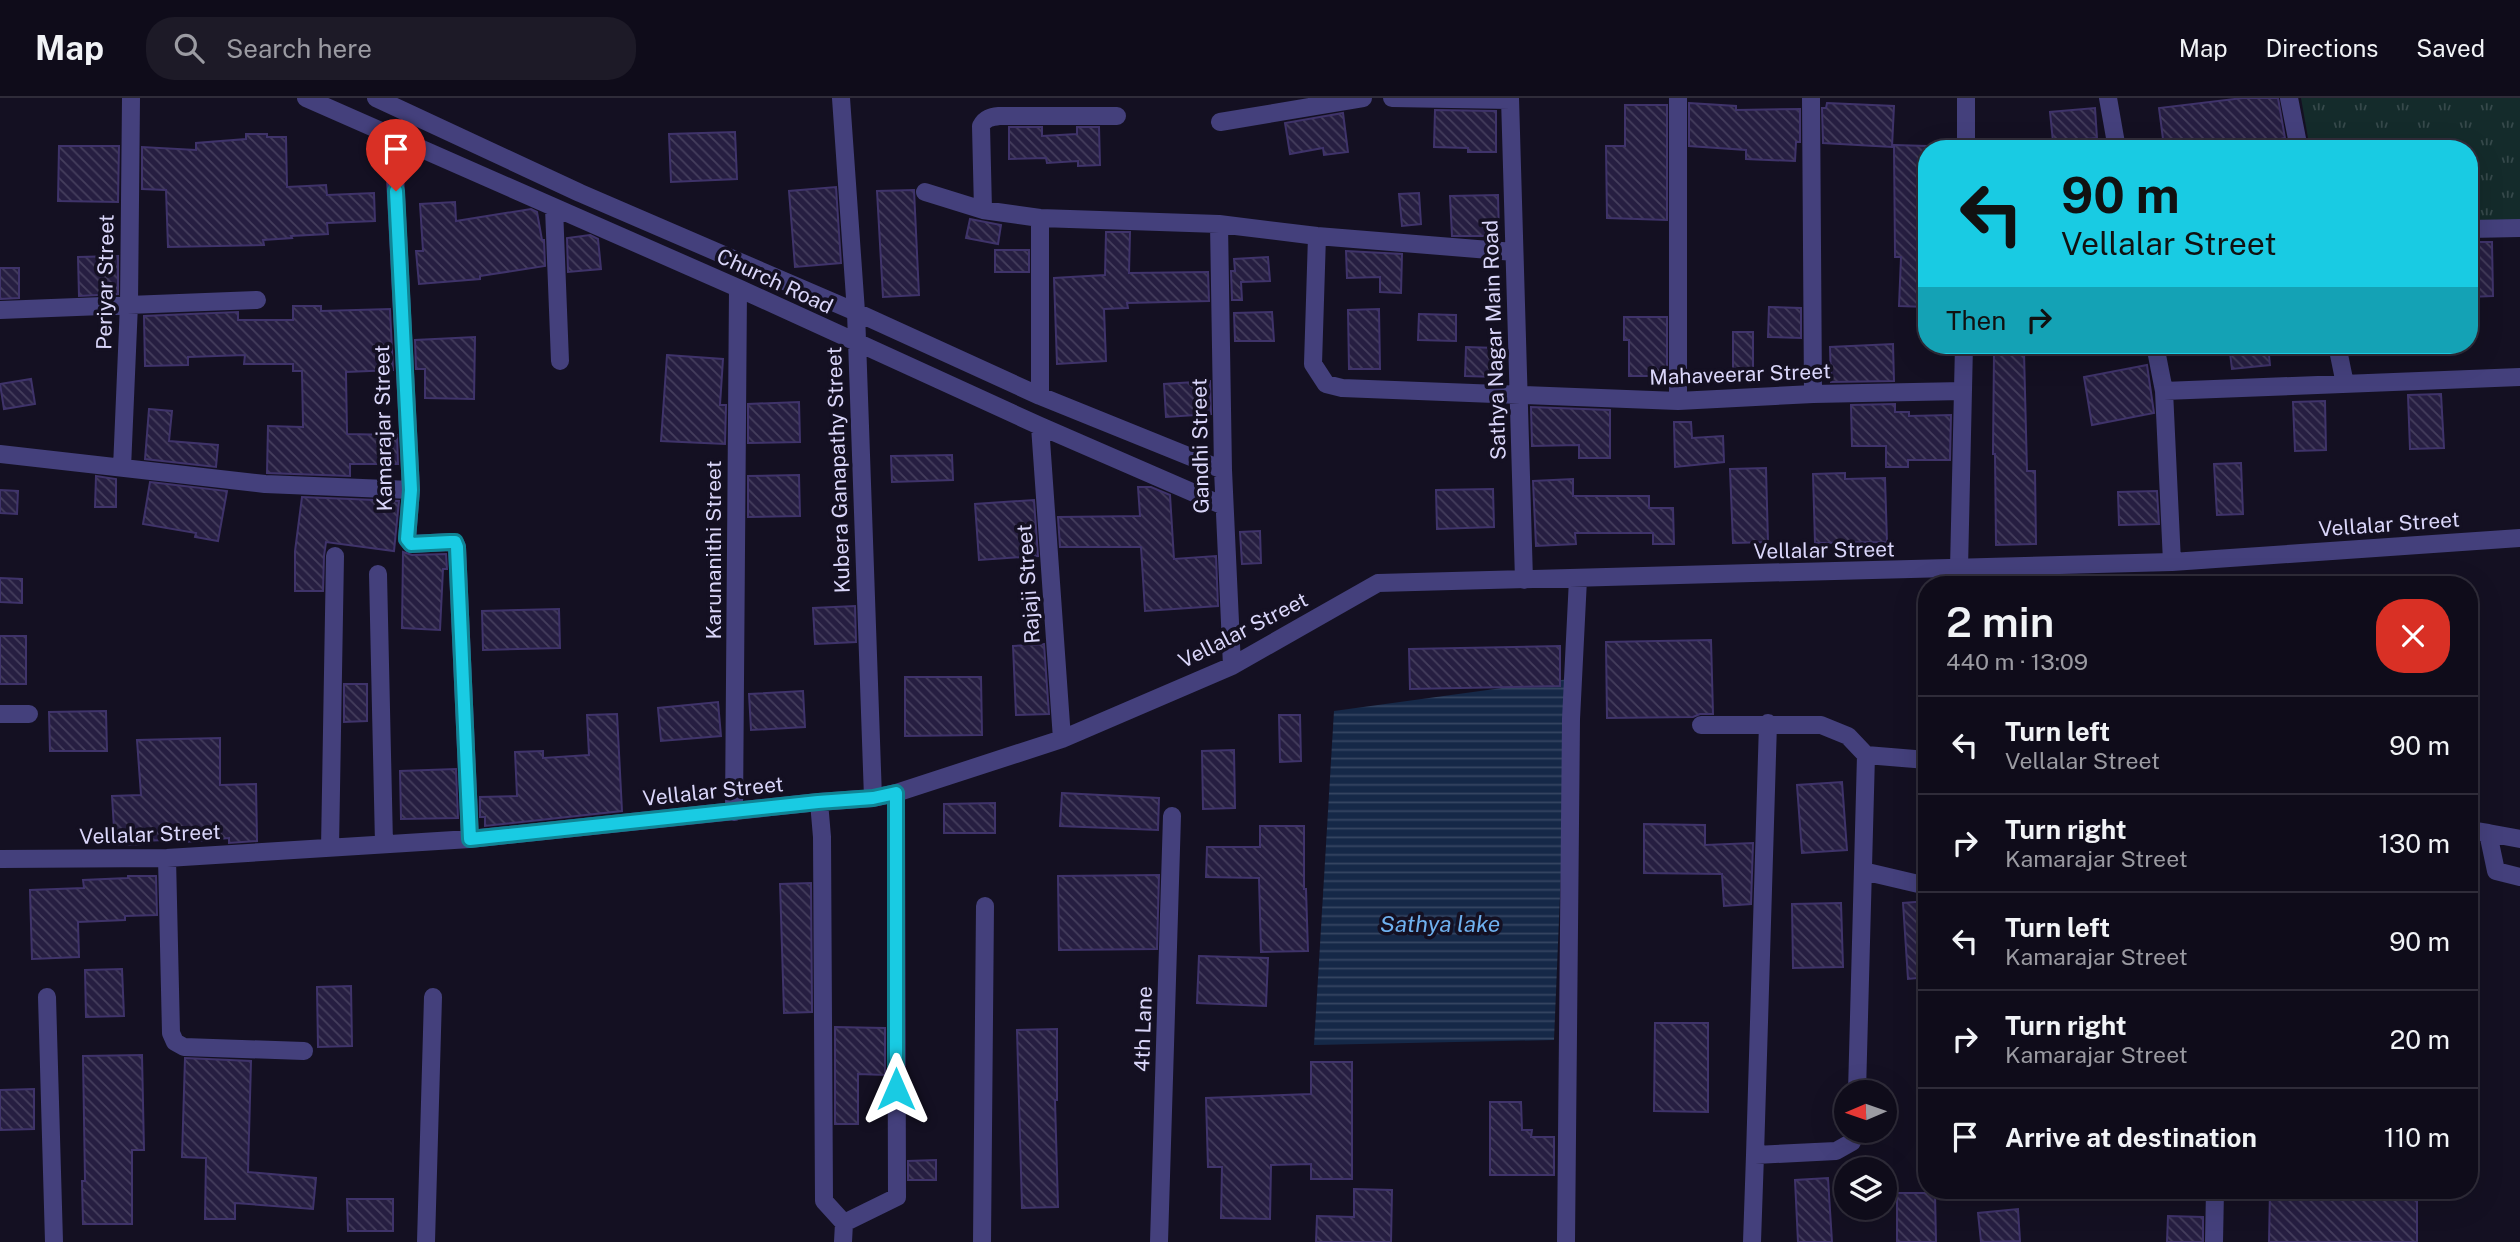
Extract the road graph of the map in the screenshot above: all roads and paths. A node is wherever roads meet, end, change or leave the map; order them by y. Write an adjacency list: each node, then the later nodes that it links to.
1 (131, 98): 31 (street, Periyar Street)
2 (306, 98): 16 (street, Church Road)
3 (376, 98): 13 (street, Church Road)
4 (841, 98): 33 (street, Kubera Ganapathy Street)
5 (1363, 98): 15 (street)
6 (1392, 98): 12 (street)
7 (1678, 98): 46 (street)
8 (1811, 98): 43 (street)
9 (1966, 98): 17 (street)
10 (2108, 98): 18 (street)
11 (2290, 98): 19 (street)
12 (1510, 99): 28 (street, Sathya Nagar Main Road)
13 (401, 104): 33 (street, Church Road)
14 (1117, 116): 22 (street)
15 (1220, 122)
16 (393, 137): 21 (street, Church Road); 51 (street, Kamarajar Street)
17 (1966, 140)
18 (2115, 140)
19 (2297, 140)
20 (925, 192): 22 (street)
21 (554, 208): 29 (street, Church Road); 38 (street)
22 (983, 209): 23 (street)
23 (1040, 218): 24 (street); 45 (street)
24 (1219, 224): 27 (street); 50 (street, Gandhi Street)
25 (2520, 228): 26 (street)
26 (2478, 229)
27 (1317, 236): 28 (street); 44 (street, Mahaveerar Street)
28 (1514, 252): 44 (street, Sathya Nagar Main Road)
29 (738, 288): 34 (street, Church Road); 71 (street, Karunanithi Street)
30 (257, 300): 31 (street)
31 (129, 304): 32 (street); 49 (street, Periyar Street)
32 (0, 310)
33 (856, 312): 34 (street, Kubera Ganapathy Street); 45 (street, Church Road)
34 (856, 343): 47 (street, Church Road); 69 (street, Kubera Ganapathy Street)
35 (1964, 354): 41 (street)
36 (2157, 354): 42 (street)
37 (2339, 354): 40 (street)
38 (560, 361)
39 (2520, 377): 40 (street)
40 (2345, 384): 42 (street)
41 (1963, 391): 43 (street, Mahaveerar Street); 56 (street)
42 (2164, 391): 55 (street)
43 (1813, 394): 46 (street, Mahaveerar Street)
44 (1519, 396): 46 (street, Mahaveerar Street); 59 (street, Sathya Nagar Main Road)
45 (1040, 397): 50 (street, Church Road)
46 (1678, 401)
47 (1040, 426): 52 (street, Church Road); 65 (street, Rajaji Street)
48 (0, 454): 49 (street)
49 (122, 468): 51 (street)
50 (1223, 471): 52 (street, Gandhi Street)
51 (411, 490): 75 (street, Kamarajar Street)
52 (1224, 506): 60 (street, Gandhi Street)
53 (2520, 538): 55 (street, Vellalar Street)
54 (335, 556): 78 (street)
55 (2172, 562): 56 (street, Vellalar Street)
56 (1959, 569): 58 (street, Vellalar Street)
57 (378, 574): 77 (street)
58 (1578, 579): 59 (street, Vellalar Street); 98 (street)
59 (1524, 580): 60 (street, Vellalar Street)
60 (1232, 666): 65 (street, Vellalar Street)
61 (0, 714): 62 (street)
62 (29, 714)
63 (1768, 723): 64 (street); 66 (street); 90 (street)
64 (1701, 724)
65 (1062, 738): 68 (street, Vellalar Street)
66 (1866, 755): 67 (street); 81 (street)
67 (1918, 759)
68 (896, 793): 69 (street, Vellalar Street); 92 (street)
69 (873, 798): 70 (street, Vellalar Street)
70 (818, 802): 71 (street, Vellalar Street); 92 (street)
71 (734, 812): 75 (street, Vellalar Street)
72 (1172, 816): 97 (street, 4th Lane)
73 (2478, 831): 74 (street)
74 (2488, 833): 76 (street); 82 (street)
75 (470, 839): 77 (street, Vellalar Street)
76 (2520, 839)
77 (384, 844): 78 (street, Vellalar Street)
78 (330, 848): 80 (street, Vellalar Street)
79 (0, 859): 80 (street, Vellalar Street)
80 (167, 859): 87 (street)
81 (1863, 871): 83 (street); 88 (street)
82 (2520, 877)
83 (1918, 884)
84 (985, 906): 96 (street)
85 (47, 997): 93 (street)
86 (433, 997): 94 (street)
87 (304, 1051)
88 (1857, 1080)
89 (1850, 1143): 90 (street)
90 (1755, 1155): 99 (street)
91 (2215, 1199): 100 (street)
92 (844, 1223): 95 (street)
93 (54, 1242)
94 (426, 1242)
95 (843, 1242)
96 (982, 1242)
97 (1159, 1242)
98 (1566, 1242)
99 (1752, 1242)
100 (2214, 1242)

